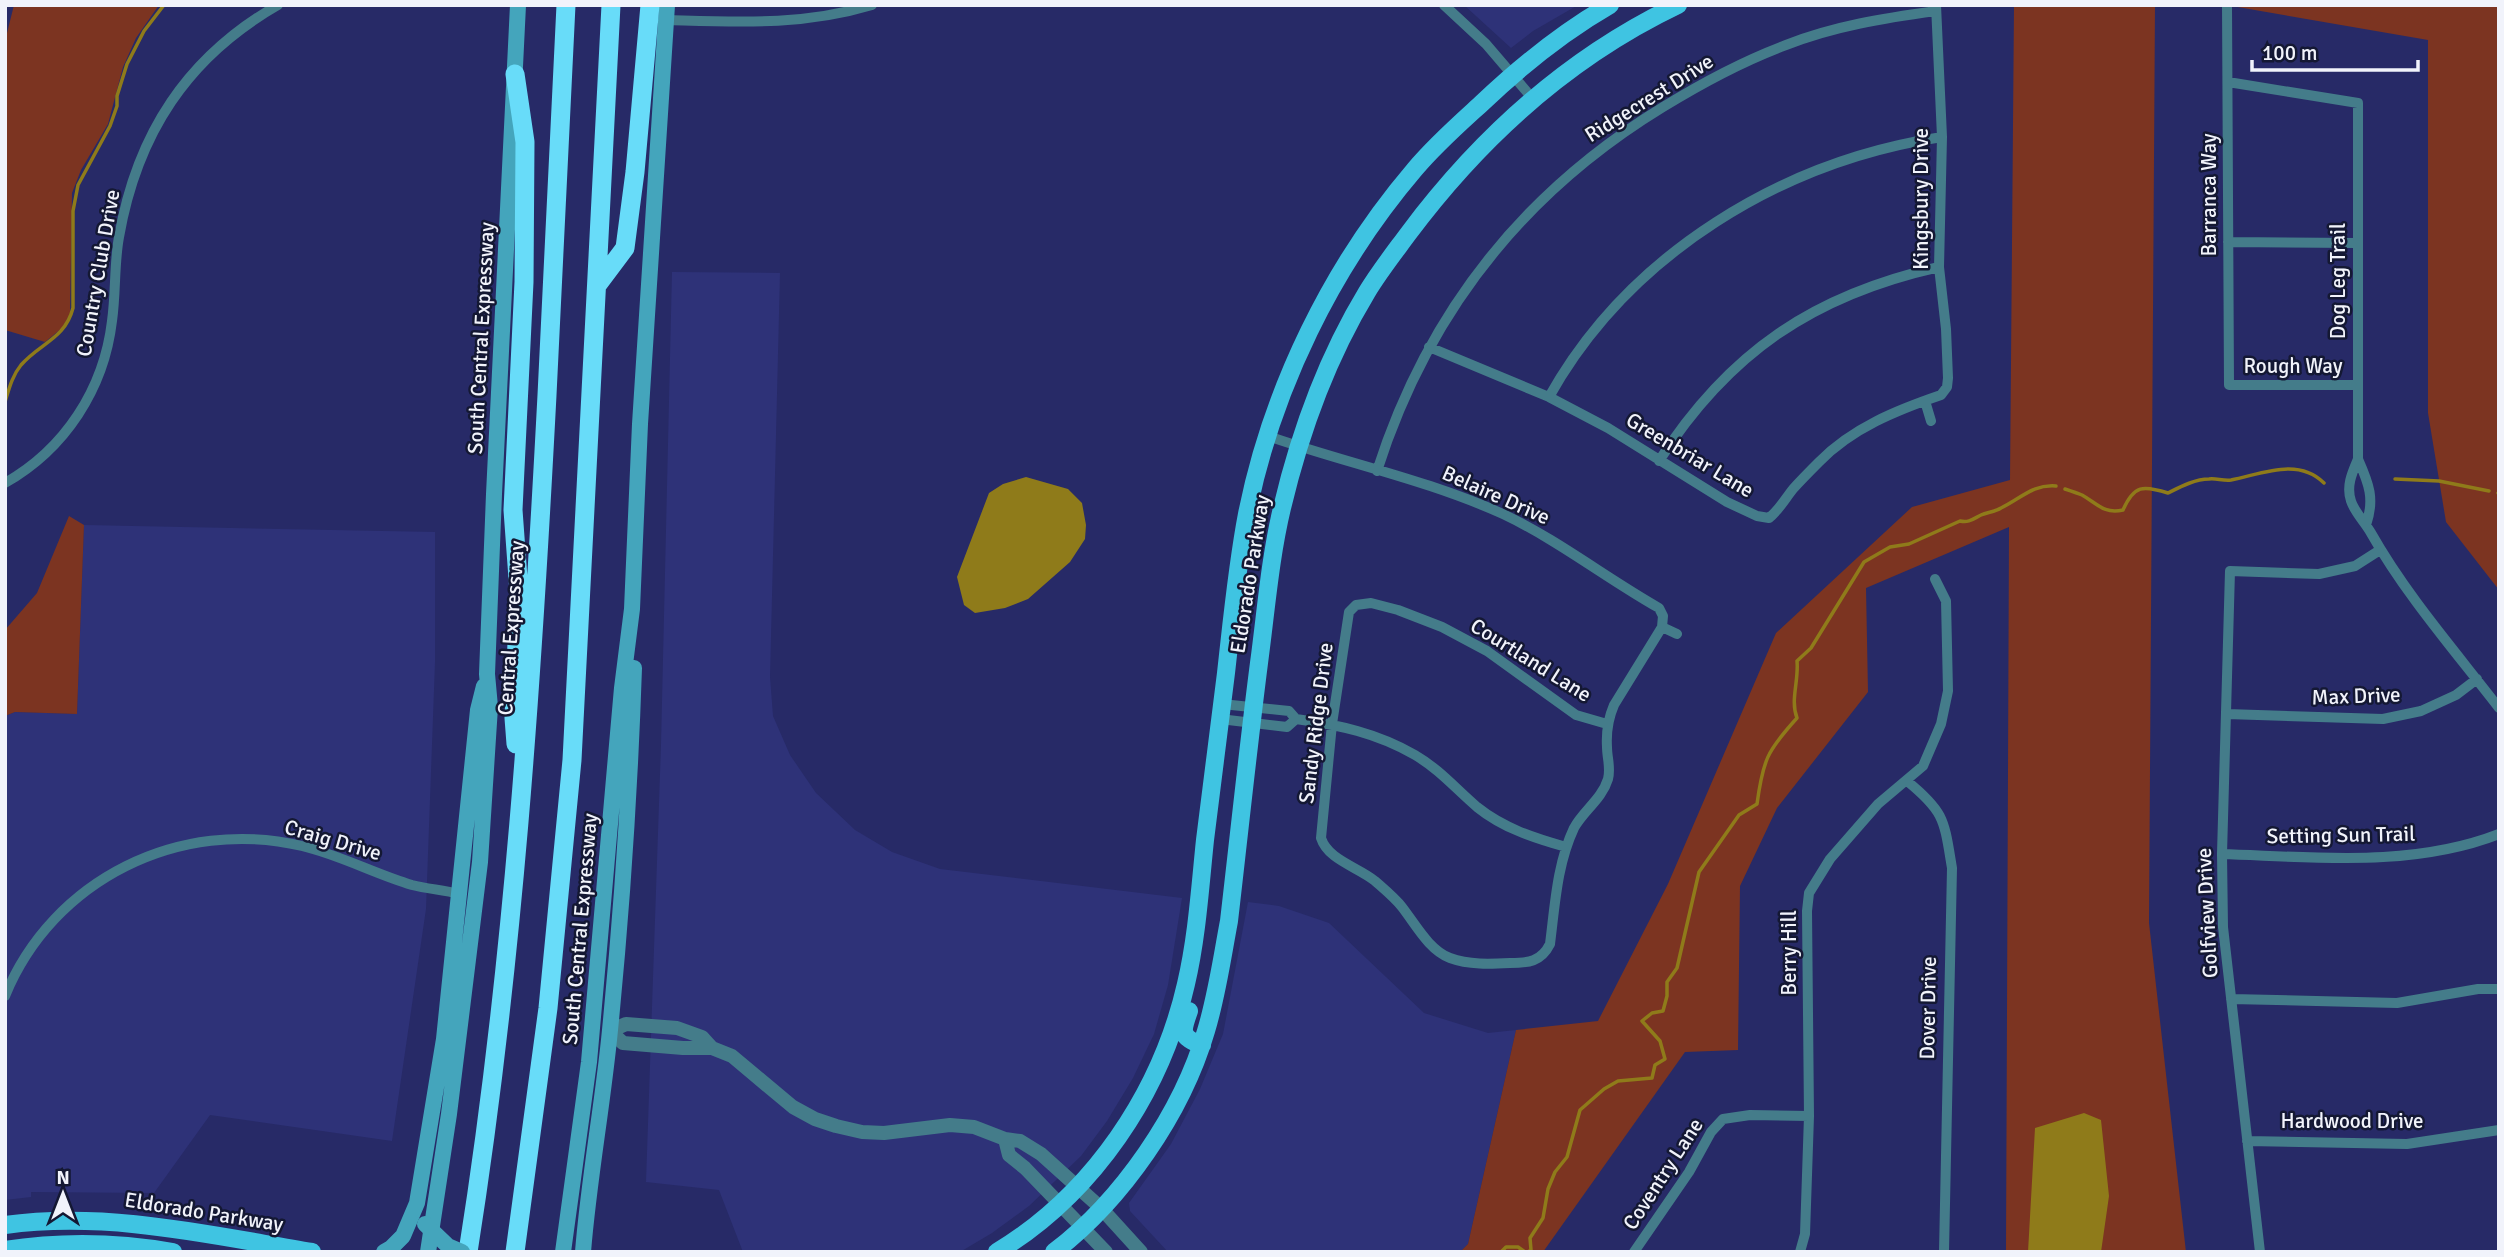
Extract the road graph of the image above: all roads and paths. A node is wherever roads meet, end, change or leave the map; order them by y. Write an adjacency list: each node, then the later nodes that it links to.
1 (278, 5): 36 (street, Country Club Drive)
2 (519, 5): 13 (main road, South Central Expressway)
3 (566, 5): 53 (highway, Central Expressway)
4 (611, 5): 22 (highway)
5 (650, 5): 22 (highway)
6 (872, 5): 12 (street)
7 (1444, 5): 14 (street)
8 (1610, 5): 14 (main road, Eldorado Parkway)
9 (1678, 5): 16 (main road, Eldorado Parkway)
10 (2227, 5): 15 (street, Barranca Way)
11 (1936, 8): 17 (street, Kingsbury Drive); 24 (street, Ridgecrest Drive)
12 (666, 12): 41 (main road, South Central Expressway)
13 (515, 74): 44 (main road, South Central Expressway); 53 (highway)
14 (1512, 74): 16 (street); 21 (main road, Eldorado Parkway)
15 (2228, 82): 18 (street, Barranca Way); 19 (street, Dog Leg Trail)
16 (1533, 99): 23 (main road, Eldorado Parkway)
17 (1942, 137): 20 (street, Kingsbury Drive); 28 (street)
18 (2228, 242): 19 (street); 25 (street, Barranca Way)
19 (2357, 243): 26 (street, Dog Leg Trail)
20 (1940, 268): 27 (street, Kingsbury Drive); 34 (street)
21 (1341, 273): 23 (main road); 31 (main road, Eldorado Parkway)
22 (597, 284): 86 (highway)
23 (1367, 291): 32 (main road, Eldorado Parkway)
24 (1429, 347): 28 (street, Greenbriar Lane); 35 (street, Ridgecrest Drive)
25 (2229, 385): 26 (street, Rough Way)
26 (2358, 385): 33 (street, Dog Leg Trail)
27 (1944, 391): 29 (street, Greenbriar Lane)
28 (1549, 397): 34 (street, Greenbriar Lane)
29 (1925, 401): 30 (street); 34 (street, Greenbriar Lane)
30 (1931, 421)
31 (1268, 436): 32 (street, Belaire Drive); 47 (main road, Eldorado Parkway)
32 (1298, 447): 35 (street, Belaire Drive); 48 (main road, Eldorado Parkway)
33 (2358, 459): 37 (street, Dog Leg Trail); 37 (street, Dog Leg Trail)
34 (1659, 461)
35 (1377, 471): 42 (street, Belaire Drive)
36 (5, 483)
37 (2366, 525): 38 (street, Dog Leg Trail)
38 (2381, 550): 45 (street, Dog Leg Trail); 49 (street, Golfview Drive)
39 (1935, 579): 52 (street, Berry Hill)
40 (1356, 604): 50 (street, Sandy Ridge Drive); 51 (street, Courtland Lane)
41 (632, 609): 64 (main road, South Central Expressway); 78 (main road, South Central Expressway)
42 (1662, 627): 43 (street); 51 (street)
43 (1677, 634)
44 (487, 674): 57 (main road, South Central Expressway); 82 (main road, South Central Expressway)
45 (2477, 679): 46 (street, Dog Leg Trail); 49 (street, Max Drive)
46 (2499, 708)
47 (1221, 711): 48 (street); 58 (main road, Eldorado Parkway)
48 (1253, 715): 50 (street); 59 (main road, Eldorado Parkway)
49 (2227, 715): 56 (street, Golfview Drive)
50 (1332, 724): 55 (street); 55 (street, Sandy Ridge Drive)
51 (1607, 724): 55 (street)
52 (1907, 781): 66 (street, Berry Hill); 93 (street, Dover Drive)
53 (521, 821): 85 (highway, Central Expressway)
54 (2499, 834): 56 (street, Setting Sun Trail)
55 (1566, 847)
56 (2222, 855): 63 (street, Golfview Drive)
57 (459, 894): 62 (street, Craig Drive); 71 (main road, South Central Expressway)
58 (1196, 917): 59 (main road); 60 (main road, Eldorado Parkway)
59 (1229, 921): 65 (main road, Eldorado Parkway)
60 (1194, 938): 65 (main road); 70 (main road, Eldorado Parkway)
61 (2499, 989): 63 (street)
62 (5, 996)
63 (2231, 999): 69 (street, Golfview Drive)
64 (610, 1031): 68 (street); 78 (main road, South Central Expressway)
65 (1202, 1045): 73 (main road, Eldorado Parkway)
66 (1809, 1116): 91 (street, Coventry Lane); 92 (street, Berry Hill)
67 (2499, 1130): 69 (street, Hardwood Drive)
68 (1005, 1139): 70 (street); 72 (street)
69 (2247, 1141): 94 (street, Golfview Drive)
70 (1076, 1187): 72 (main road, Eldorado Parkway); 73 (street)
71 (417, 1203): 74 (main road); 81 (main road, South Central Expressway)
72 (1060, 1203): 76 (street); 87 (main road, Eldorado Parkway)
73 (1101, 1208): 76 (main road, Eldorado Parkway); 90 (street)
74 (425, 1224): 83 (main road); 84 (main road, bridge)
75 (5, 1225): 80 (main road, Eldorado Parkway)
76 (1081, 1227): 88 (main road, Eldorado Parkway); 89 (street)
77 (5, 1250): 79 (main road, Eldorado Parkway)
78 (572, 1250)
79 (173, 1252)
80 (312, 1252)
81 (384, 1252)
82 (428, 1252)
83 (440, 1252)
84 (462, 1252)
85 (468, 1252)
86 (515, 1252)
87 (997, 1252)
88 (1054, 1252)
89 (1106, 1252)
90 (1141, 1252)
91 (1634, 1252)
92 (1800, 1252)
93 (1944, 1252)
94 (2260, 1252)

